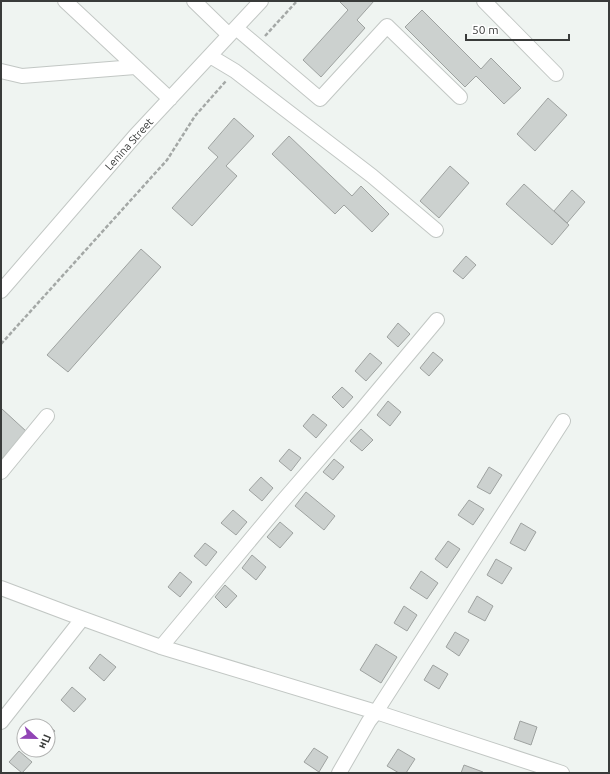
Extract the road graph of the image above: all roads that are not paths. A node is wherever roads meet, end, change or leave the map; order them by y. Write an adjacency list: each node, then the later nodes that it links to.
1 (65, 1): 7 (street)
2 (194, 1): 5 (street)
3 (261, 1): 5 (street, Lenina Street)
4 (484, 1): 9 (street)
5 (232, 32): 6 (street, Lenina Street); 10 (street)
6 (210, 56): 11 (street, Lenina Street); 12 (street)
7 (135, 67): 8 (street); 11 (street)
8 (1, 71)
9 (556, 74)
10 (460, 97)
11 (170, 99): 13 (street, Lenina Street)
12 (436, 230)
13 (1, 291)
14 (437, 320): 20 (street)
15 (47, 416): 17 (street)
16 (563, 421): 21 (street)
17 (1, 472)
18 (1, 588): 19 (street)
19 (82, 619): 20 (street); 22 (street)
20 (161, 647): 21 (street)
21 (376, 712): 23 (street); 24 (street)
22 (1, 722)
23 (339, 773)
24 (562, 773)

